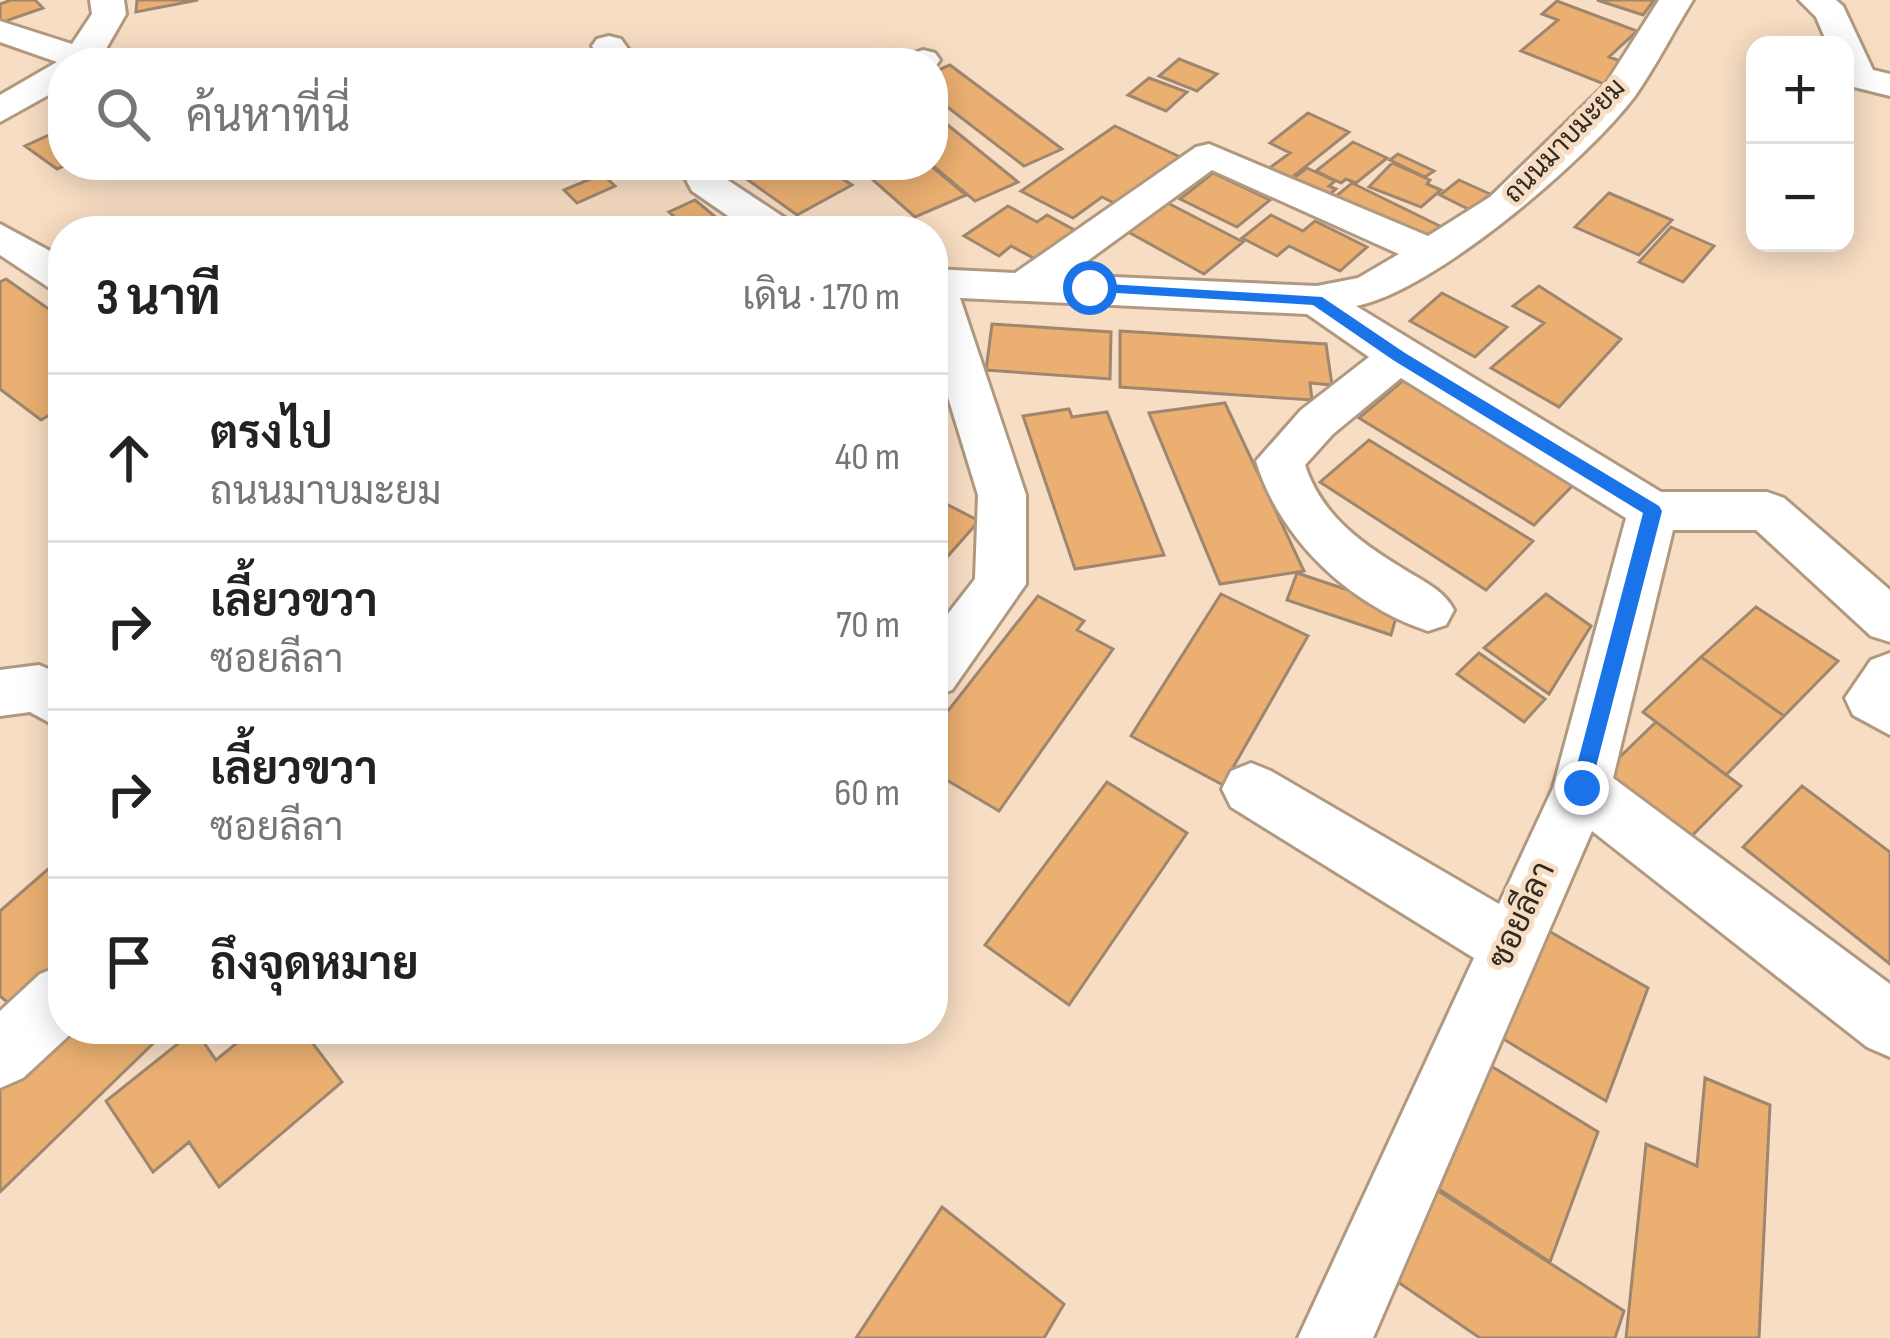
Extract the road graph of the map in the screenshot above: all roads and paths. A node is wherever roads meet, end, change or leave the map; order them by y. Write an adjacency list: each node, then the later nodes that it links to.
1 (107, 0): 6 (street)
2 (1676, 0): 15 (street, ถนนมาบมะยม)
3 (1816, 0): 5 (street)
4 (0, 32): 7 (street)
5 (1841, 36)
6 (85, 48)
7 (48, 53)
8 (1854, 66): 10 (street)
9 (48, 81): 11 (street)
10 (1890, 85)
11 (0, 111)
12 (706, 180): 13 (street)
13 (755, 216)
14 (0, 237): 16 (street)
15 (1430, 252): 18 (street); 19 (street, ถนนมาบมะยม)
16 (48, 267)
17 (948, 283): 18 (street, ถนนมาบมะยม)
18 (1028, 284): 19 (street, ถนนมาบมะยม)
19 (1317, 300): 21 (street)
20 (948, 329): 25 (street)
21 (1399, 356): 22 (street); 23 (street)
22 (1653, 511): 24 (street); 28 (street, ซอยลีลา)
23 (1428, 610)
24 (1890, 621)
25 (948, 654)
26 (1890, 676): 27 (street)
27 (1890, 711)
28 (1582, 788): 30 (street, ซอยลีลา); 32 (street)
29 (1251, 789): 30 (street)
30 (1508, 944): 34 (street, ซอยลีลา)
31 (48, 1011): 33 (street)
32 (1890, 1024)
33 (0, 1055)
34 (1335, 1338)

